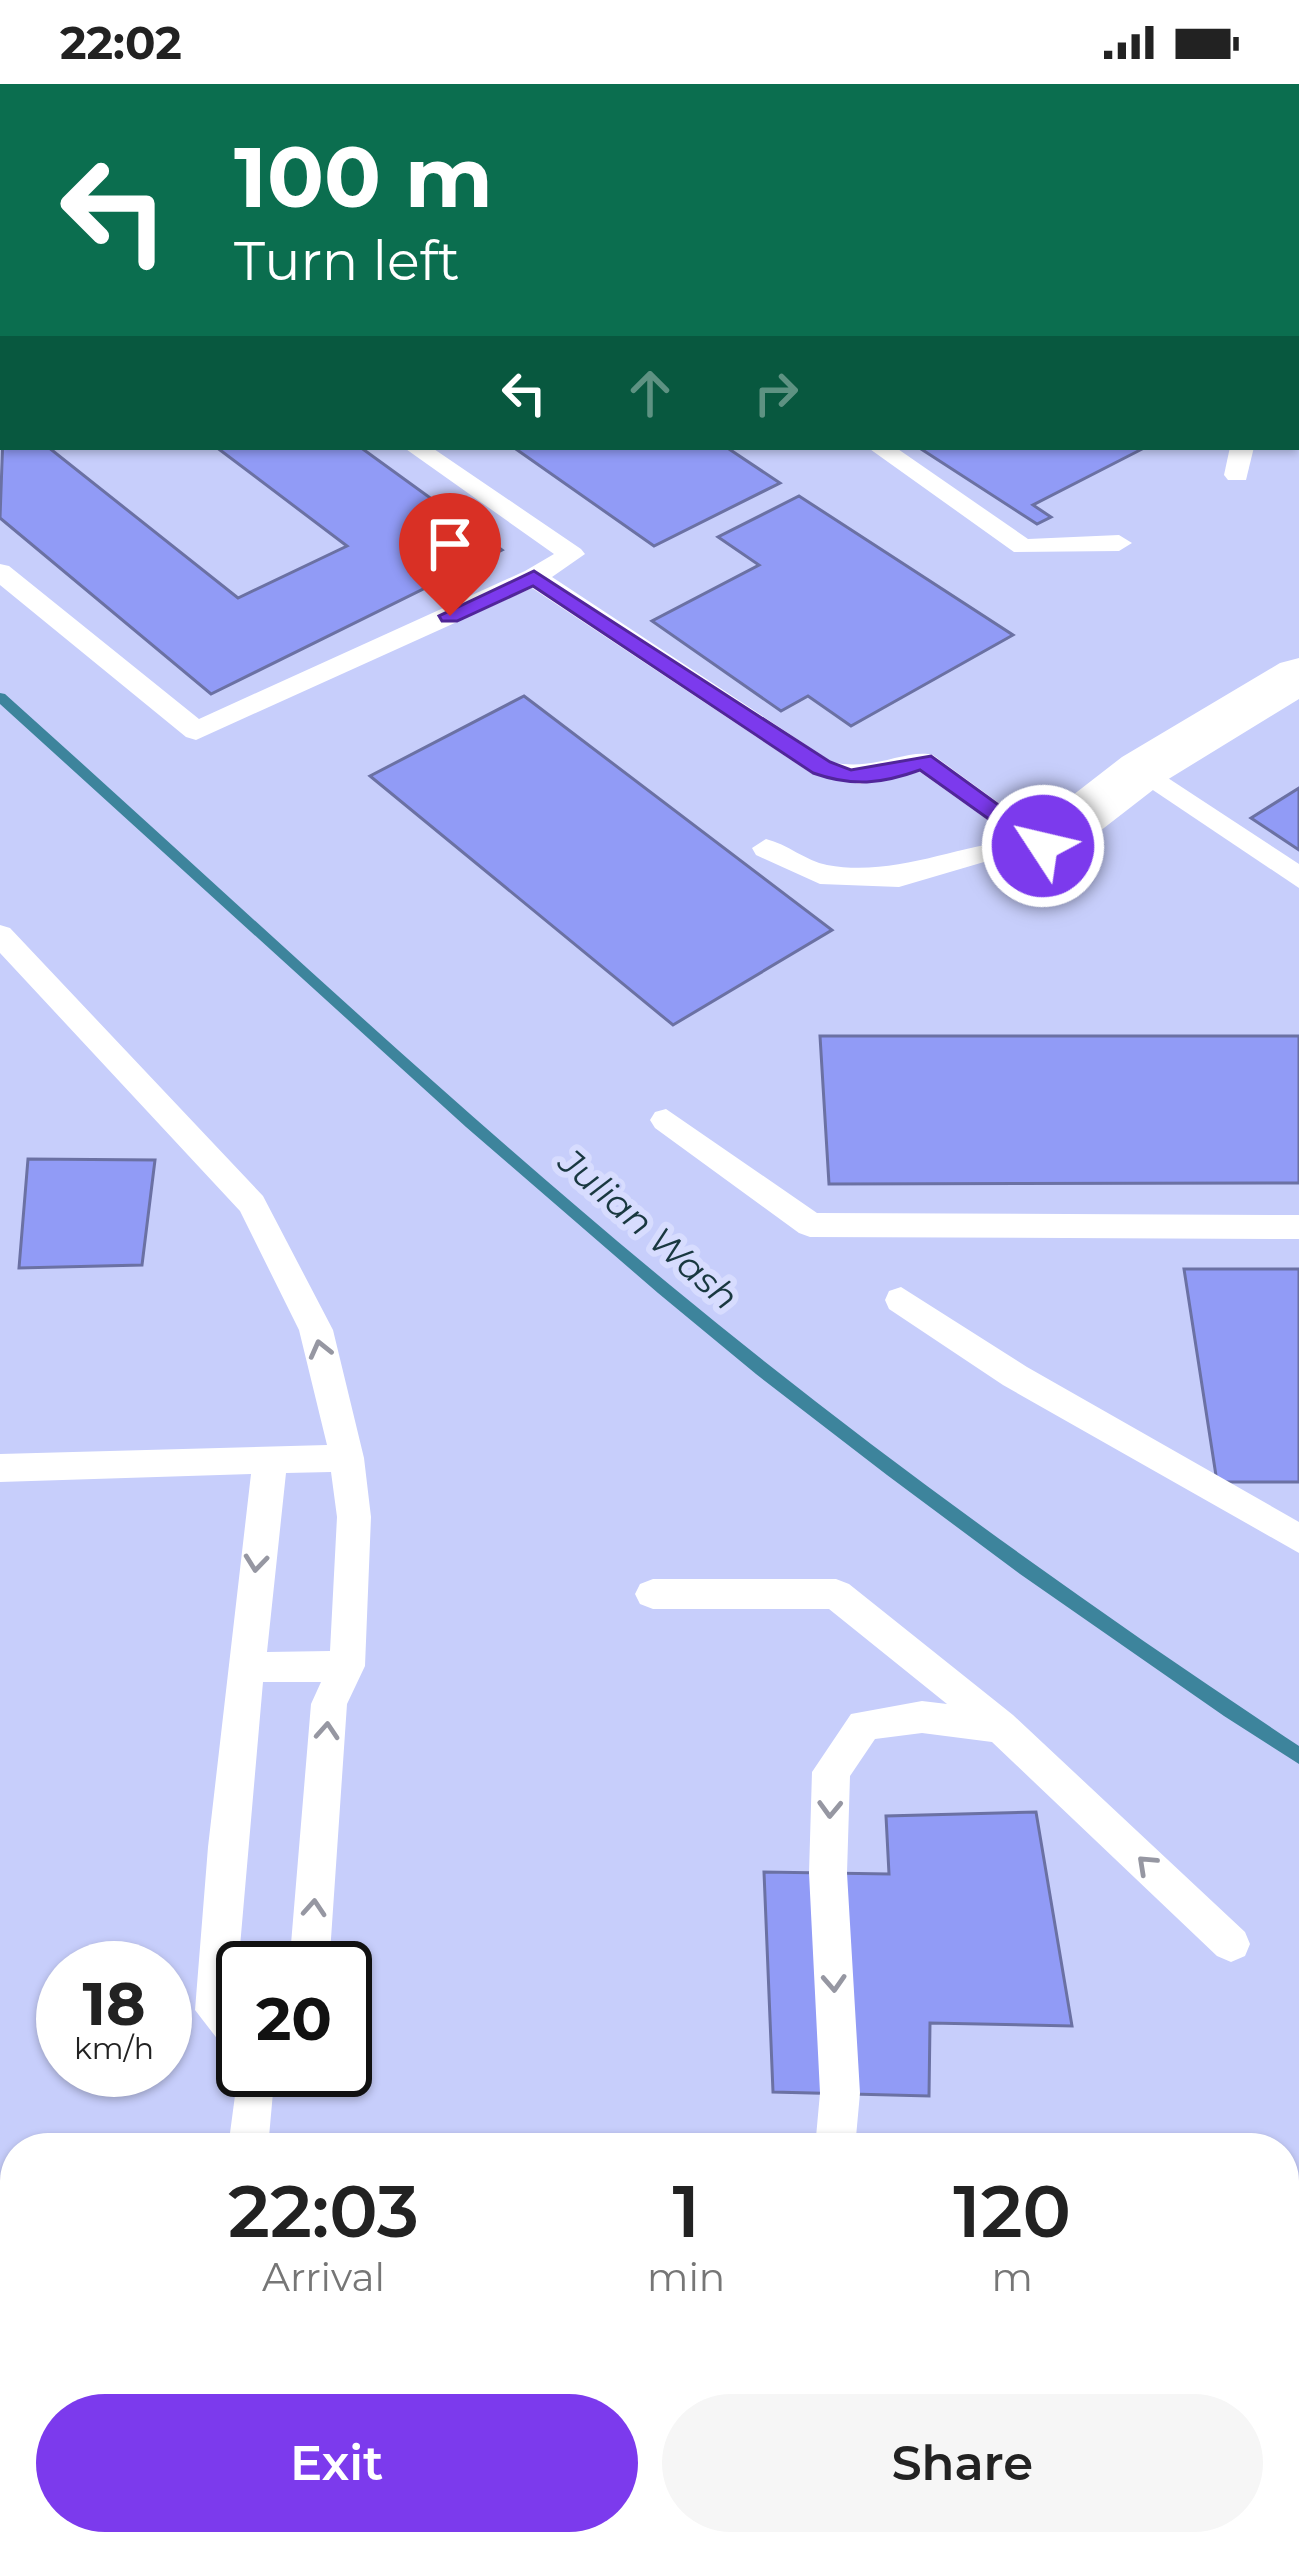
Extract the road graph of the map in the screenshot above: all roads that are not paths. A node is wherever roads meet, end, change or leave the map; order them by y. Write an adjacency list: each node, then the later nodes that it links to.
1 (419, 450): 7 (lane)
2 (883, 450): 5 (lane)
3 (1242, 450): 4 (lane)
4 (1238, 475)
5 (1119, 543)
6 (0, 572): 7 (lane)
7 (534, 578): 10 (lane)
8 (1299, 675): 9 (street)
9 (1142, 770): 10 (street); 12 (lane)
10 (1043, 846): 11 (lane)
11 (766, 848)
12 (1299, 878)
13 (0, 935): 17 (lane, one-way to 13)
14 (666, 1120): 15 (lane)
15 (1299, 1227)
16 (901, 1300): 20 (lane)
17 (347, 1458): 18 (lane); 22 (lane)
18 (270, 1459): 19 (lane); 23 (lane, one-way to 23)
19 (0, 1468)
20 (1299, 1539)
21 (653, 1594): 24 (lane)
22 (347, 1666): 23 (lane); 26 (lane, one-way to 22)
23 (245, 1667): 25 (lane)
24 (1001, 1727): 27 (lane, one-way to 24); 30 (lane, one-way to 30)
25 (221, 1941)
26 (312, 1941)
27 (1231, 1944)
28 (253, 2097): 29 (lane)
29 (249, 2133)
30 (836, 2133)

